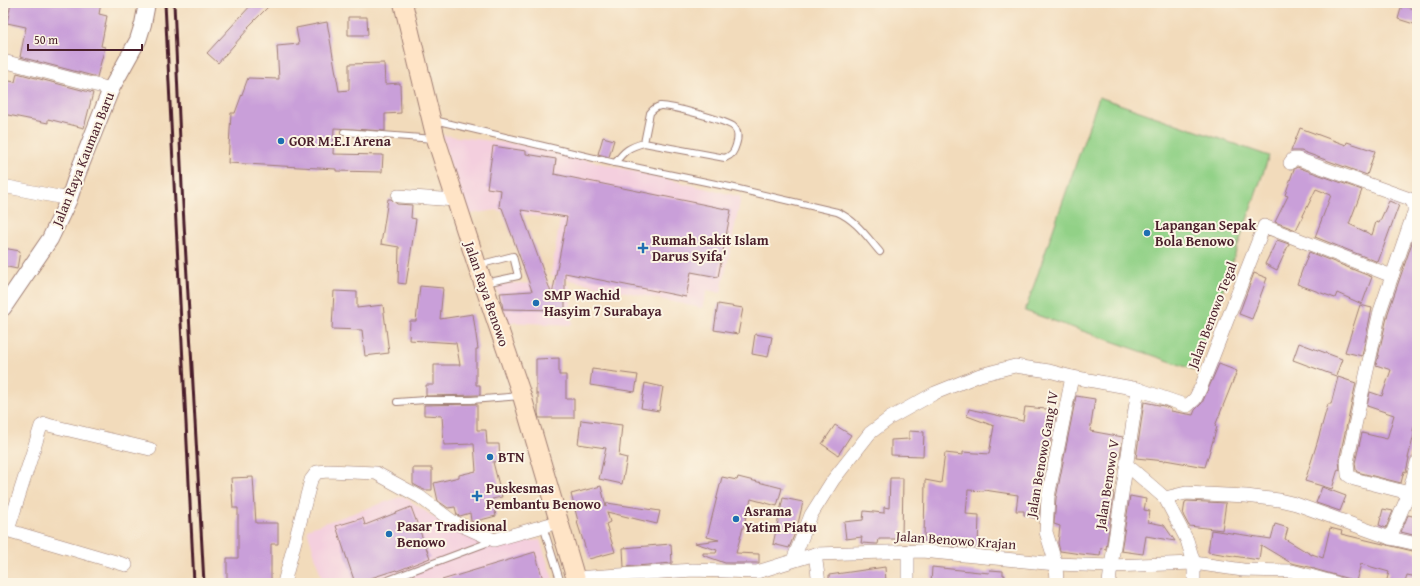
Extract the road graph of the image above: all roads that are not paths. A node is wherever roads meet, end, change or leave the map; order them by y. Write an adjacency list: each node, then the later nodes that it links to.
1 (147, 3): 4 (street, Jalan Raya Kauman Baru)
2 (403, 3): 5 (main road, Jalan Raya Benowo)
3 (3, 61): 4 (street)
4 (112, 89): 13 (street, Jalan Raya Kauman Baru)
5 (430, 119): 7 (main road, Jalan Raya Benowo); 9 (lane)
6 (344, 132): 7 (lane)
7 (436, 139): 14 (main road, Jalan Raya Benowo)
8 (644, 143): 8 (lane); 9 (lane)
9 (615, 163): 15 (lane)
10 (1290, 163): 17 (street)
11 (3, 186): 13 (street)
12 (398, 196): 14 (street)
13 (69, 199): 19 (street, Jalan Raya Kauman Baru)
14 (456, 200): 16 (main road, Jalan Raya Benowo)
15 (880, 252)
16 (476, 265): 18 (main road, Jalan Raya Benowo); 18 (lane)
17 (1392, 276): 21 (street, Jalan Benowo Tegal); 27 (street)
18 (483, 284): 22 (main road, Jalan Raya Benowo)
19 (3, 308)
20 (1072, 377): 21 (street); 36 (street); 38 (street, Jalan Benowo Gang IV)
21 (1138, 389): 26 (street, Jalan Benowo V)
22 (522, 396): 23 (lane); 29 (main road, Jalan Raya Benowo)
23 (397, 402)
24 (150, 449): 30 (street)
25 (1417, 462): 27 (street)
26 (1127, 465): 28 (street); 40 (street, Jalan Benowo V)
27 (1409, 493): 31 (street)
28 (1165, 498): 31 (street); 37 (street)
29 (550, 524): 32 (street); 42 (main road, Jalan Raya Benowo)
30 (5, 530): 39 (street)
31 (1390, 538): 33 (street)
32 (494, 540): 43 (street); 44 (lane)
33 (1417, 544)
34 (908, 551): 35 (street, Jalan Benowo Krajan); 38 (street, Jalan Benowo Krajan); 46 (street)
35 (815, 554): 36 (street, Jalan Benowo Krajan); 45 (street)
36 (793, 560): 41 (street, Jalan Benowo Krajan)
37 (1194, 563): 40 (street, Jalan Benowo Krajan); 49 (street); 50 (street, Jalan Benowo Krajan)
38 (1056, 564): 40 (street, Jalan Benowo Krajan); 47 (street, Jalan Benowo Gang IV)
39 (126, 565)
40 (1111, 566): 48 (street, Jalan Benowo V)
41 (756, 578): 42 (street, Jalan Benowo Krajan)
42 (571, 581)
43 (284, 583)
44 (380, 583)
45 (819, 583)
46 (908, 583)
47 (1057, 583)
48 (1109, 583)
49 (1194, 583)
50 (1336, 583)

